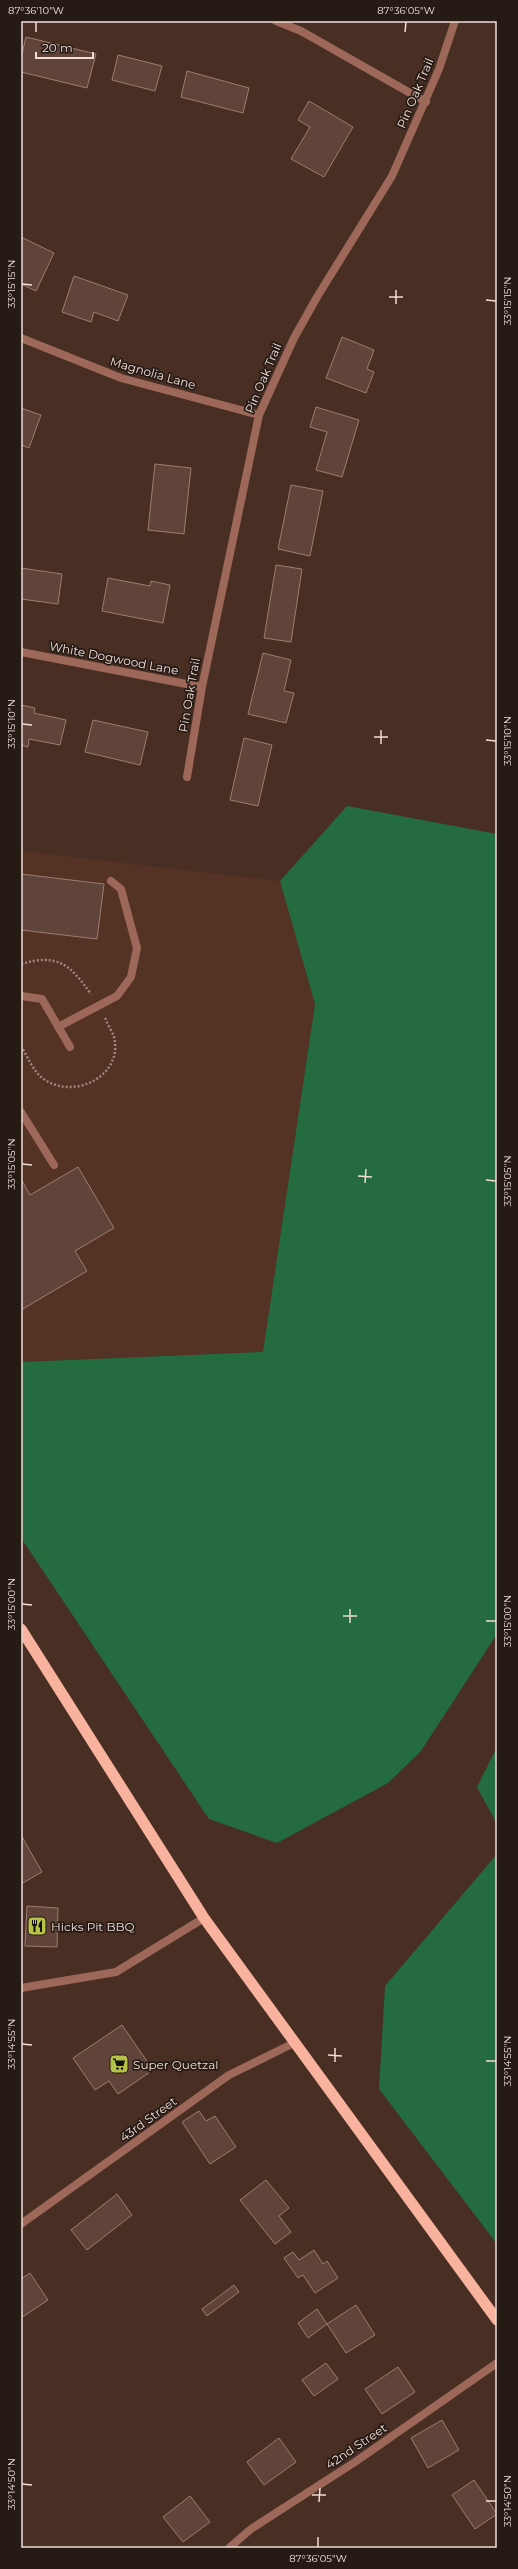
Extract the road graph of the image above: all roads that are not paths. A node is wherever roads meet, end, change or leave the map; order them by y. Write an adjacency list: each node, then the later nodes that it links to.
1 (276, 21): 3 (street)
2 (455, 21): 3 (street, Pin Oak Trail)
3 (426, 102): 5 (street, Pin Oak Trail)
4 (21, 338): 5 (street, Magnolia Lane)
5 (259, 415): 7 (street, Pin Oak Trail)
6 (21, 652): 7 (street, White Dogwood Lane)
7 (202, 687): 8 (street, Pin Oak Trail)
8 (187, 777)
9 (111, 881): 11 (street)
10 (21, 996): 11 (street)
11 (58, 1027): 12 (street)
12 (70, 1047)
13 (21, 1112): 14 (street)
14 (54, 1165)
15 (21, 1629): 16 (highway)
16 (204, 1918): 17 (street); 18 (highway)
17 (21, 1988)
18 (294, 2043): 19 (street, 43rd Street); 20 (highway)
19 (21, 2224)
20 (497, 2320)
21 (497, 2363): 22 (street, 42nd Street)
22 (228, 2548)

